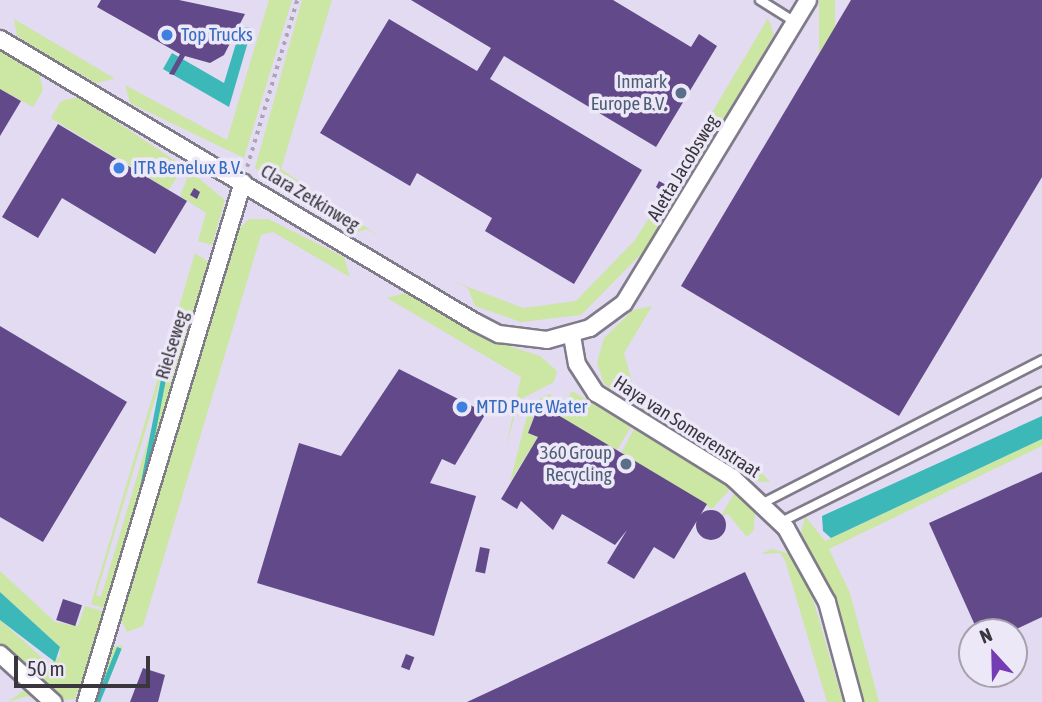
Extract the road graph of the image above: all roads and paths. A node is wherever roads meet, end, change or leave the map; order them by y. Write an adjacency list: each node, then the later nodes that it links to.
1 (297, 0): 6 (path)
2 (760, 0): 4 (lane)
3 (808, 0): 4 (street, Aletta Jacobsweg)
4 (795, 22): 7 (street, Aletta Jacobsweg)
5 (0, 39): 6 (street, Clara Zetkinweg)
6 (243, 182): 7 (street, Clara Zetkinweg); 14 (street, Rielseweg)
7 (572, 336): 10 (street, Haya van Somerenstraat)
8 (1042, 360): 10 (lane)
9 (1042, 392): 11 (lane)
10 (764, 503): 11 (street, Haya van Somerenstraat)
11 (781, 522): 15 (street, Haya van Somerenstraat)
12 (0, 654): 13 (street)
13 (53, 702)
14 (86, 702)
15 (854, 702)

